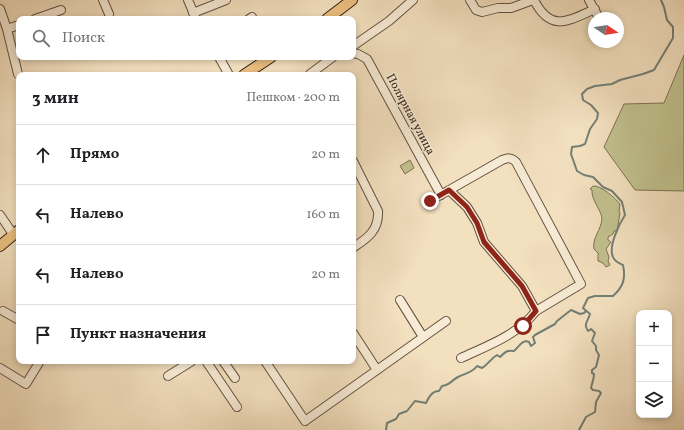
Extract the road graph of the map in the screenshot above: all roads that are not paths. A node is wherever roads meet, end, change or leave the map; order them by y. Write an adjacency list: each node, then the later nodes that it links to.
1 (103, 0): 13 (street)
2 (188, 0): 15 (street)
3 (226, 0): 15 (street)
4 (352, 0): 16 (main road)
5 (414, 0): 19 (street)
6 (470, 0): 7 (street)
7 (533, 0): 10 (street)
8 (589, 0): 10 (street)
9 (0, 9): 18 (street)
10 (594, 9): 12 (street)
11 (61, 10): 14 (street)
12 (596, 12)
13 (109, 14)
14 (44, 16)
15 (194, 16)
16 (331, 16)
17 (16, 26): 18 (street)
18 (7, 29): 24 (street)
19 (356, 44)
20 (356, 54): 30 (street, Полярная улица)
21 (223, 60): 25 (street)
22 (266, 60): 26 (main road)
23 (329, 60): 27 (street)
24 (18, 72)
25 (228, 72)
26 (248, 72)
27 (314, 72)
28 (356, 167): 35 (street)
29 (449, 190): 30 (street); 37 (street); 37 (street)
30 (441, 195): 31 (street)
31 (430, 201)
32 (0, 215): 33 (street)
33 (16, 232): 34 (main road)
34 (0, 246)
35 (356, 246)
36 (400, 300): 41 (street)
37 (536, 311): 43 (street)
38 (1, 312): 39 (street)
39 (16, 319)
40 (446, 321): 41 (street)
41 (423, 336): 50 (street)
42 (356, 338): 50 (street)
43 (461, 358)
44 (38, 364): 49 (street)
45 (187, 364): 51 (street)
46 (208, 364): 53 (street)
47 (225, 364): 52 (street)
48 (267, 364): 50 (street)
49 (0, 368)
50 (377, 370)
51 (168, 376)
52 (235, 378)
53 (237, 407)

